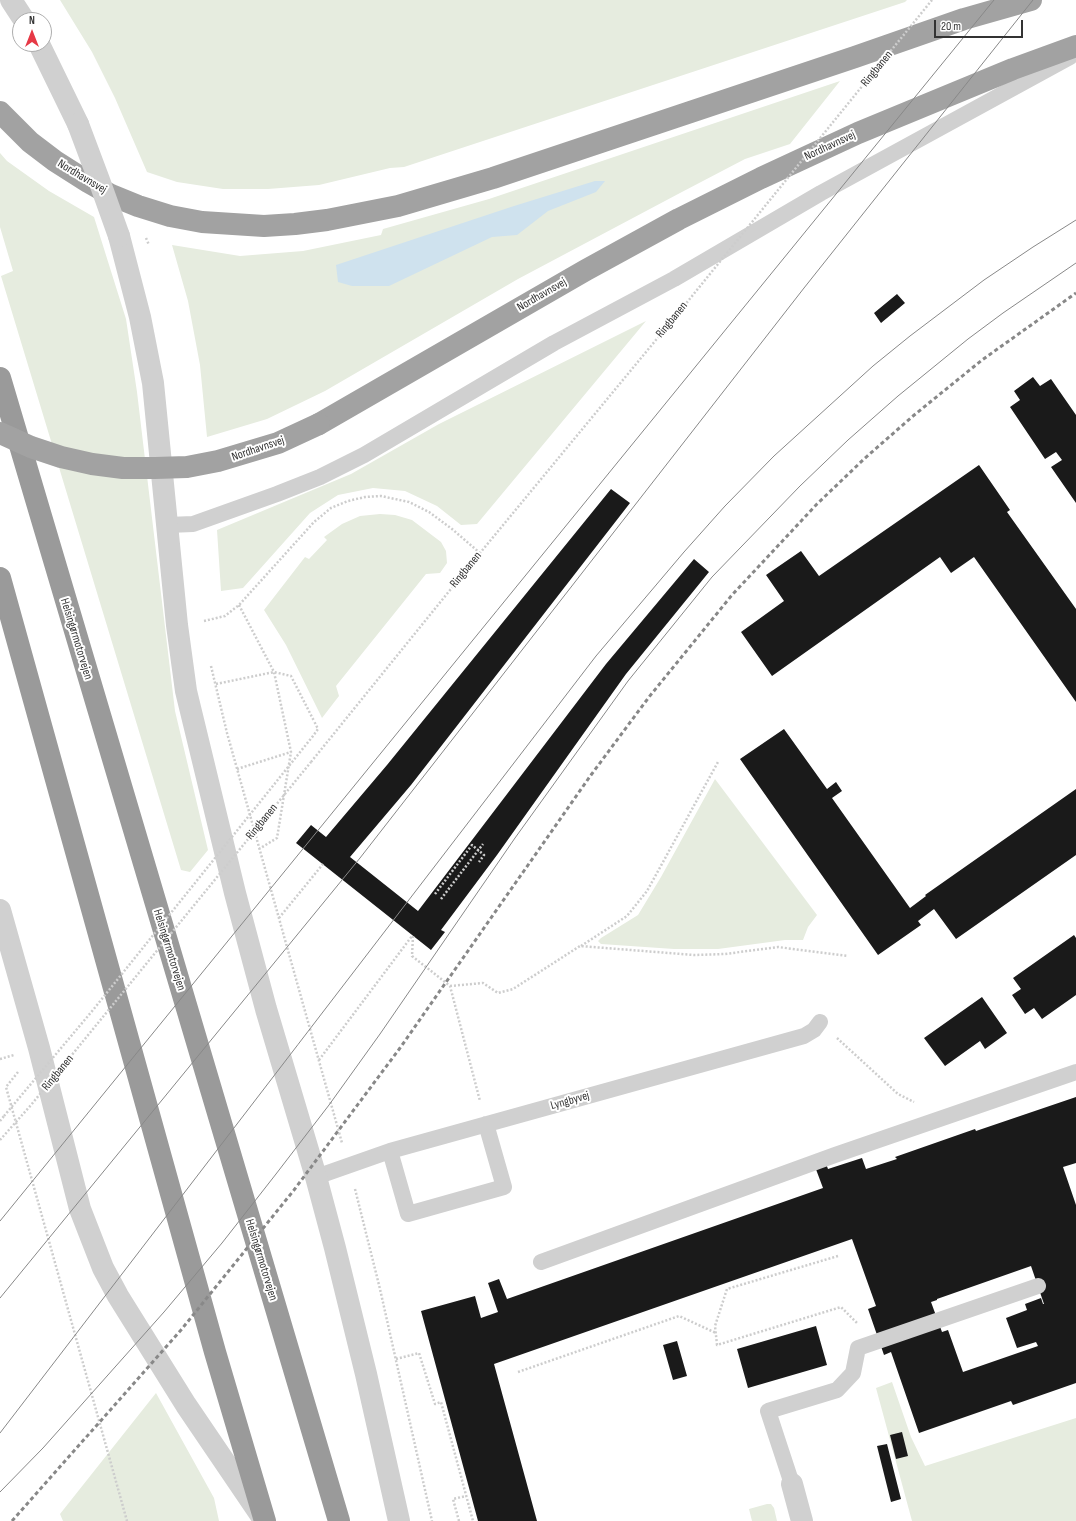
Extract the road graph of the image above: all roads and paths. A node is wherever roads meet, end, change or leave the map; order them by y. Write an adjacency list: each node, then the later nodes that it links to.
1 (11, 0): 4 (street)
2 (932, 0): 12 (path, Ringbanen, bridge)
3 (1031, 0): 8 (highway, Nordhavnsvej)
4 (19, 12)
5 (1076, 46): 10 (highway, Nordhavnsvej, bridge)
6 (43, 52): 11 (street, bridge)
7 (1076, 53): 11 (lane)
8 (0, 112)
9 (0, 378): 56 (highway, Helsingørmotorvejen)
10 (0, 433)
11 (168, 525): 44 (street)
12 (480, 553): 14 (path); 41 (path, Ringbanen, bridge)
13 (0, 578): 55 (highway)
14 (239, 605): 15 (path); 17 (path)
15 (204, 622)
16 (210, 660): 18 (path)
17 (274, 672): 18 (path); 19 (path); 39 (path, bridge)
18 (216, 684): 21 (path)
19 (290, 752): 21 (path); 23 (path)
20 (718, 762): 31 (path)
21 (237, 769): 23 (path)
22 (483, 844): 24 (path)
23 (259, 849): 30 (path)
24 (478, 850): 25 (path); 27 (path); 28 (path)
25 (479, 862)
26 (323, 864): 30 (path)
27 (435, 894)
28 (441, 899)
29 (0, 910): 35 (street)
30 (279, 918): 36 (path)
31 (580, 946): 32 (path); 33 (path)
32 (848, 956)
33 (450, 986): 36 (path); 40 (path)
34 (820, 1022): 38 (path); 40 (lane, Lyngbyvej)
35 (39, 1048): 54 (path); 55 (street)
36 (319, 1060): 43 (path)
37 (1076, 1072): 46 (lane)
38 (916, 1103)
39 (0, 1120)
40 (486, 1124): 42 (lane, Lyngbyvej); 42 (lane)
41 (0, 1140)
42 (390, 1151): 43 (lane, Lyngbyvej)
43 (349, 1166): 44 (lane, Lyngbyvej); 50 (path)
44 (316, 1177): 57 (street)
45 (838, 1256): 48 (path)
46 (541, 1262)
47 (1038, 1286): 49 (lane)
48 (716, 1333): 49 (path); 51 (path)
49 (865, 1346): 52 (lane)
50 (396, 1359): 53 (path); 58 (path)
51 (518, 1372)
52 (792, 1484): 61 (street)
53 (466, 1496): 59 (path); 60 (path)
54 (127, 1521)
55 (265, 1521)
56 (339, 1521)
57 (399, 1521)
58 (432, 1521)
59 (460, 1521)
60 (473, 1521)
61 (802, 1521)

